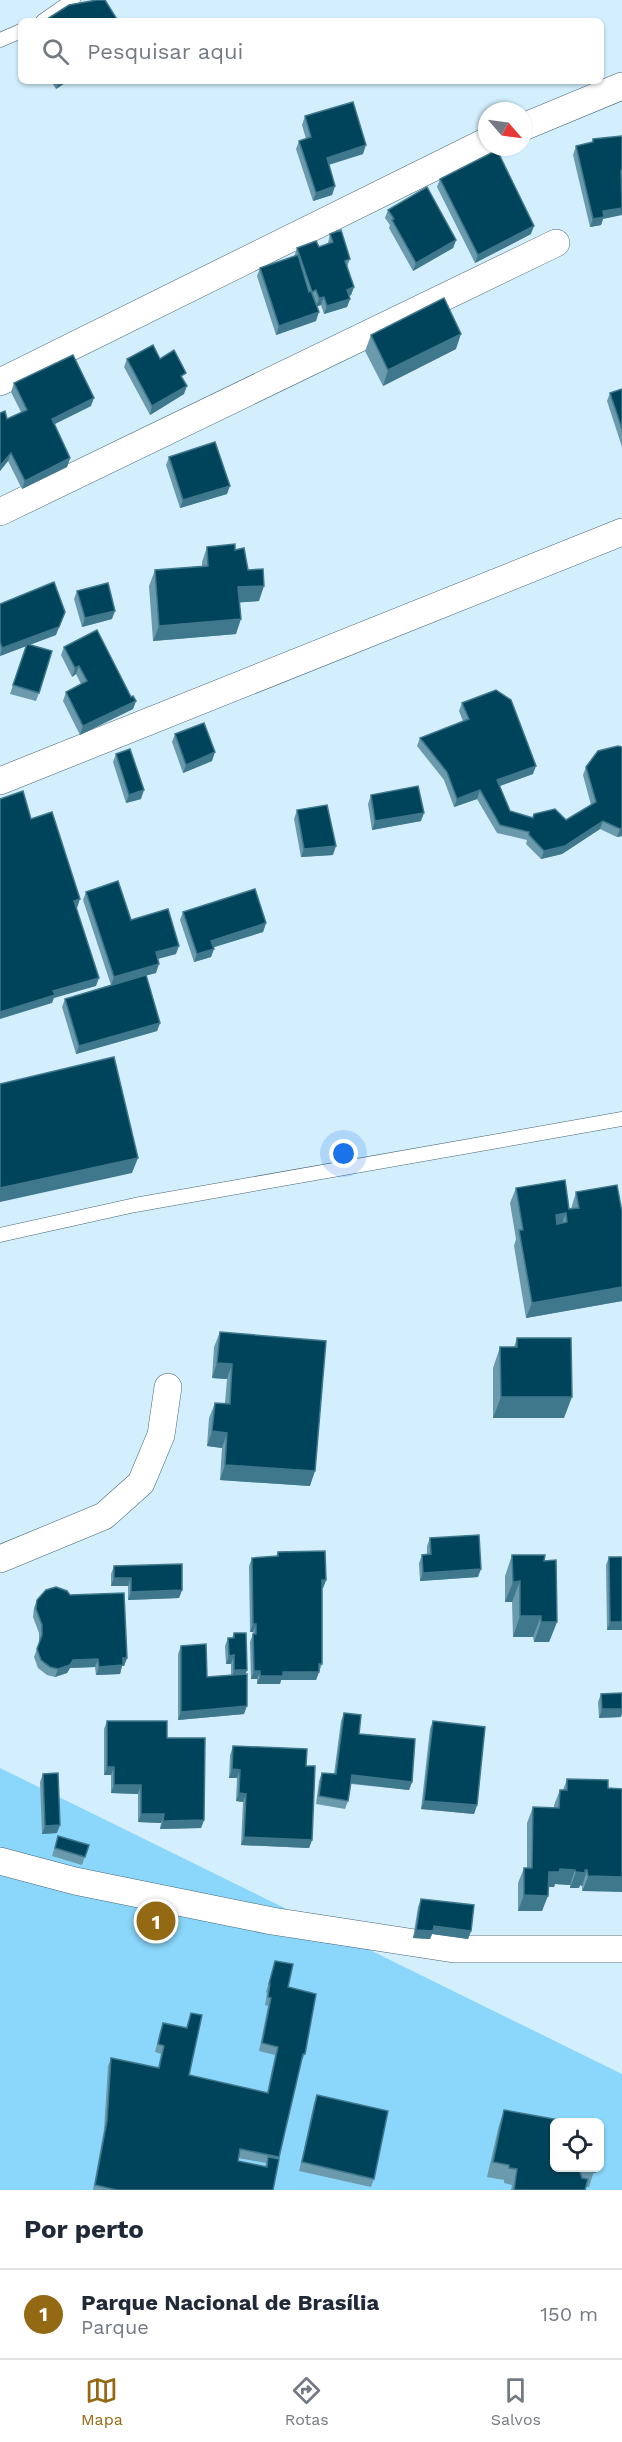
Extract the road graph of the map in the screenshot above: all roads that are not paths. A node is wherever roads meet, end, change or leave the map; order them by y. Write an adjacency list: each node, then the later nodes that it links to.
1 (73, 0): 2 (lane)
2 (47, 18)
3 (18, 32): 4 (lane)
4 (0, 40)
5 (622, 86): 6 (street)
6 (532, 123)
7 (478, 145): 9 (street)
8 (556, 243): 10 (street)
9 (0, 382)
10 (0, 512)
11 (622, 532): 12 (street)
12 (0, 781)
13 (622, 1119): 14 (lane)
14 (0, 1235)
15 (168, 1387): 16 (street)
16 (0, 1559)
17 (0, 1861): 18 (street)
18 (622, 1949)

